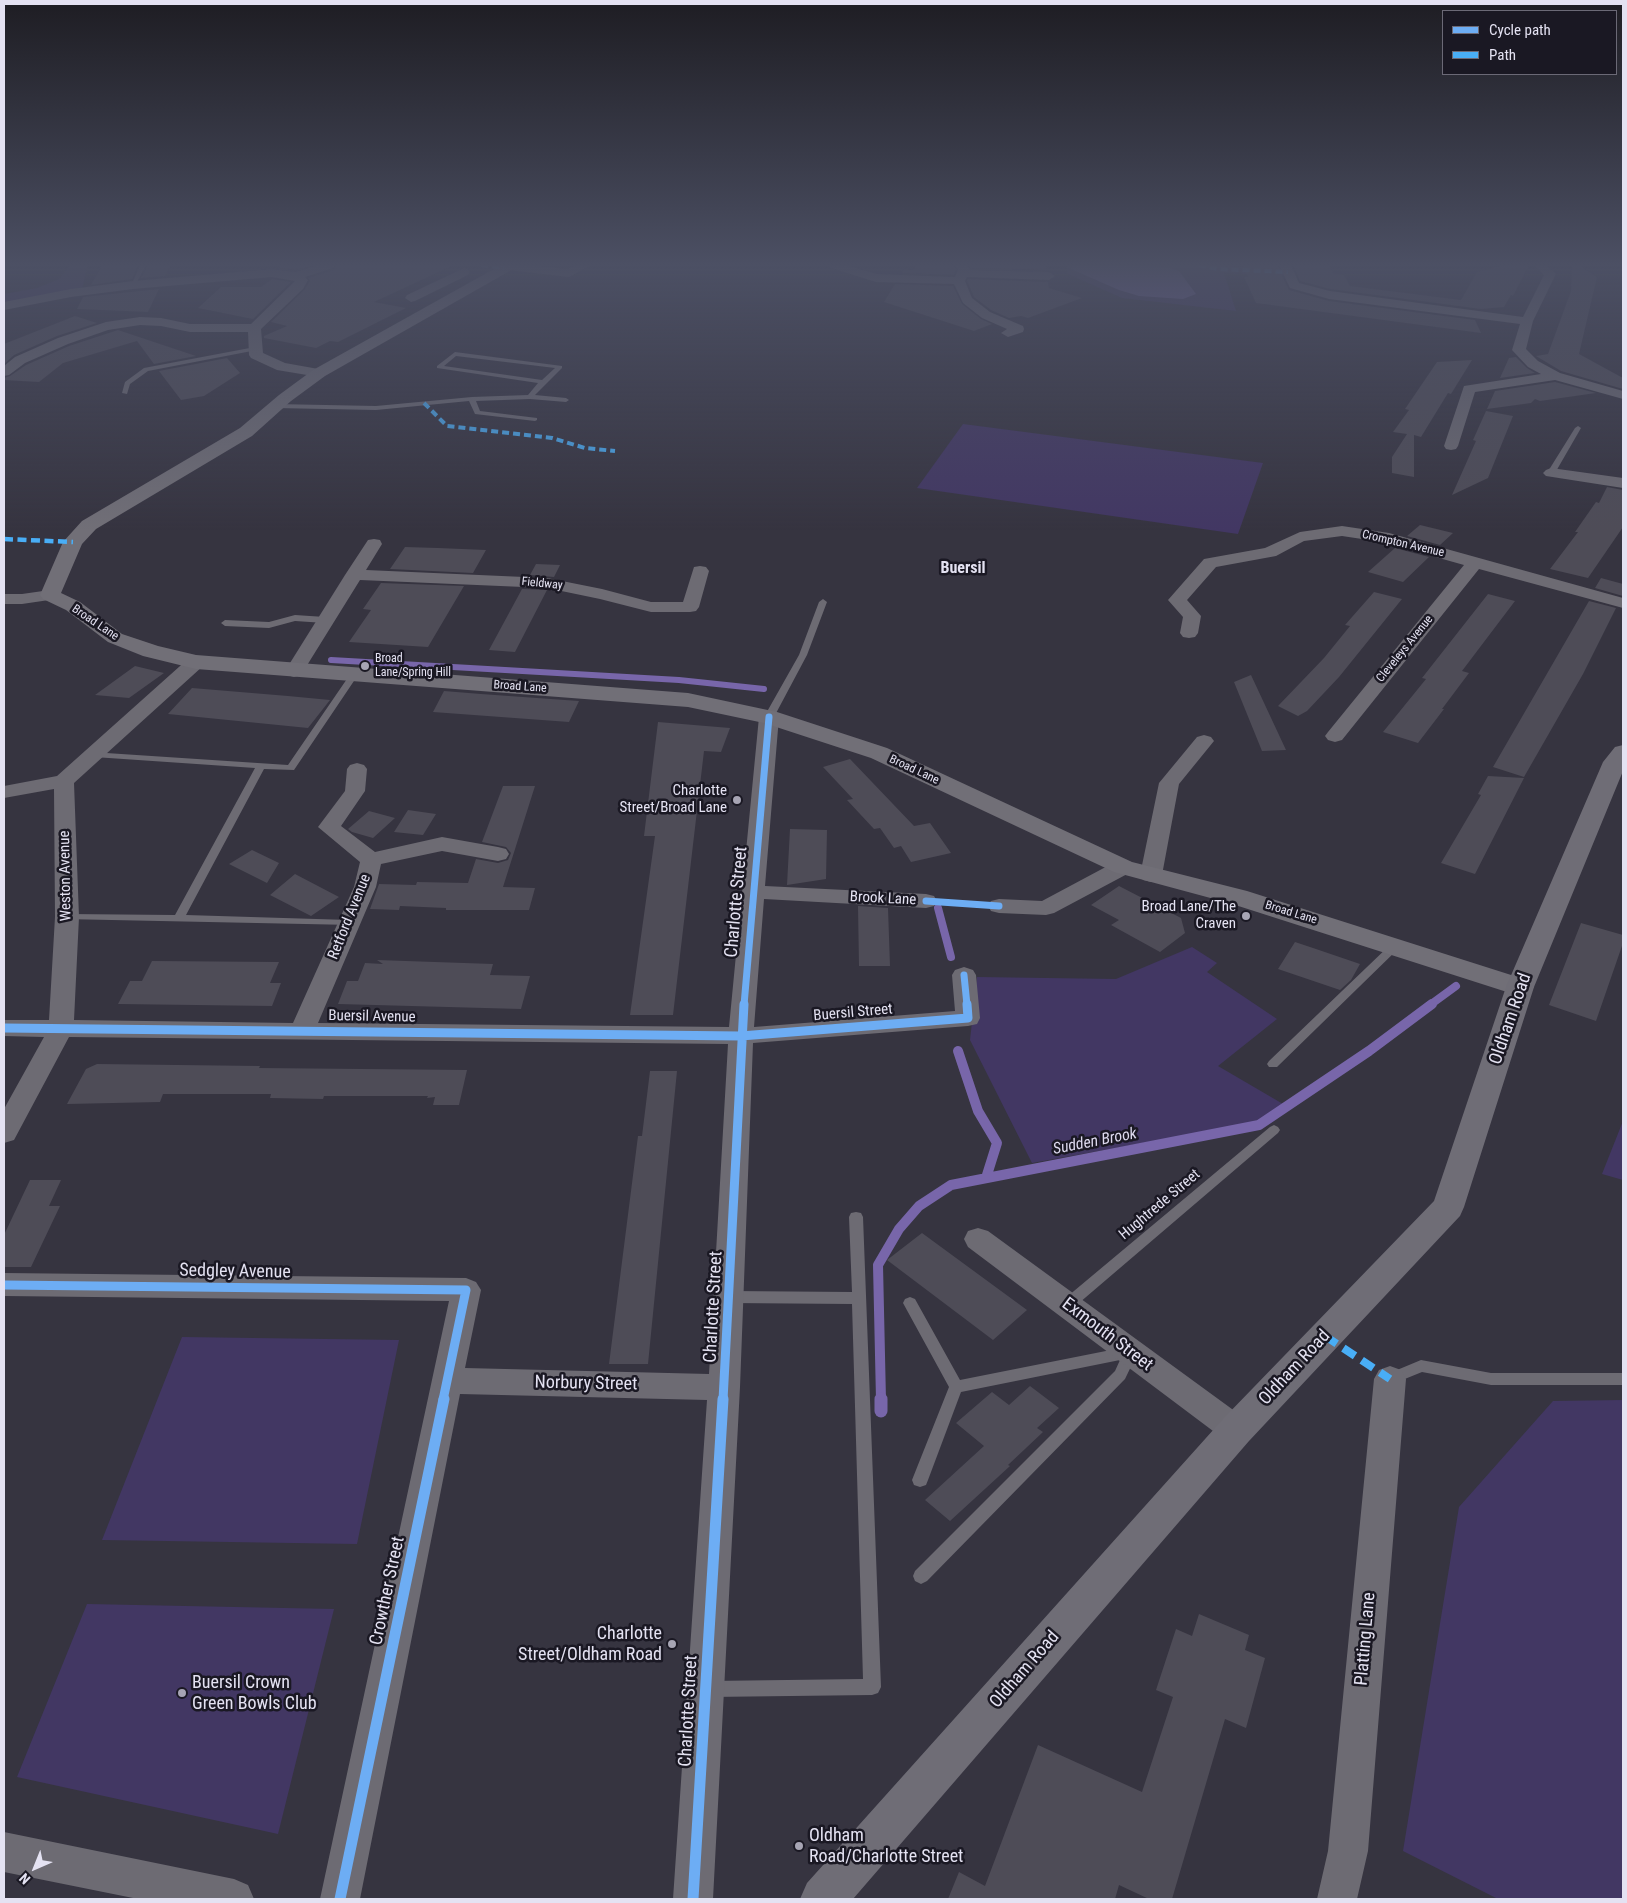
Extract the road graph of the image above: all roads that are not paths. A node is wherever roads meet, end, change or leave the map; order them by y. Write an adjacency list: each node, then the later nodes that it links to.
1 (34, 354): 6 (street)
2 (229, 354): 10 (lane)
3 (256, 354): 7 (street)
4 (353, 354): 7 (main road)
5 (1523, 354): 8 (street)
6 (4, 372)
7 (319, 373): 15 (main road)
8 (1555, 376): 11 (street); 18 (street)
9 (543, 382): 9 (lane); 12 (lane)
10 (125, 393)
11 (1623, 396)
12 (530, 397): 13 (lane); 14 (lane)
13 (472, 399): 15 (lane); 16 (lane)
14 (566, 400)
15 (275, 406): 25 (main road)
16 (535, 419)
17 (1578, 428): 19 (lane)
18 (1451, 446)
19 (1552, 473): 20 (street)
20 (1623, 483)
21 (374, 544): 24 (street)
22 (1475, 562): 28 (street, Crompton Avenue); 31 (street, Crompton Avenue); 36 (street, Cleveleys Avenue)
23 (700, 571): 24 (street, Fieldway)
24 (354, 575): 29 (street)
25 (50, 595): 26 (street); 32 (main road, Broad Lane)
26 (4, 599)
27 (823, 602): 35 (lane)
28 (1623, 603)
29 (325, 620): 30 (lane); 33 (street)
30 (224, 623)
31 (1189, 633)
32 (196, 662): 33 (main road, Broad Lane); 39 (street)
33 (294, 671): 34 (main road, Broad Lane)
34 (354, 675): 35 (main road, Broad Lane); 40 (lane)
35 (769, 717): 46 (main road, Broad Lane); 48 (street, Charlotte Street)
36 (1335, 736)
37 (1204, 741): 47 (street)
38 (1623, 752): 56 (main road, Oldham Road)
39 (94, 754): 40 (lane); 42 (street)
40 (261, 766): 52 (lane)
41 (357, 769): 45 (street, Retford Avenue)
42 (64, 781): 43 (street); 51 (street, Weston Avenue)
43 (4, 792)
44 (498, 854): 45 (street)
45 (372, 860): 53 (street, Retford Avenue)
46 (1123, 867): 47 (main road, Broad Lane); 50 (street)
47 (1151, 874): 54 (main road, Broad Lane)
48 (753, 892): 49 (street, Brook Lane); 60 (street, Charlotte Street)
49 (926, 902)
50 (999, 906)
51 (67, 917): 52 (lane); 58 (street, Weston Avenue)
52 (179, 918): 53 (lane)
53 (349, 923): 59 (street, Retford Avenue)
54 (1395, 946): 56 (main road, Broad Lane); 61 (lane)
55 (964, 975): 60 (street, Buersil Street)
56 (1520, 987): 78 (main road, Oldham Road)
57 (4, 1028): 58 (street, Buersil Avenue)
58 (61, 1028): 59 (street, Buersil Avenue); 63 (street, Weston Avenue)
59 (302, 1030): 60 (street, Buersil Avenue)
60 (741, 1036): 68 (street, Charlotte Street)
61 (1273, 1064)
62 (1274, 1130): 71 (lane, Hughtrede Street)
63 (4, 1132)
64 (856, 1217): 69 (lane)
65 (978, 1239): 71 (street, Exmouth Street)
66 (4, 1285): 67 (street, Sedgley Avenue)
67 (466, 1290): 75 (street, Crowther Street)
68 (730, 1297): 69 (lane); 76 (street, Charlotte Street)
69 (859, 1298): 81 (lane)
70 (910, 1303): 77 (lane)
71 (1066, 1305): 72 (street, Exmouth Street)
72 (1130, 1352): 77 (lane); 78 (street, Exmouth Street); 80 (lane)
73 (1390, 1379): 74 (lane); 87 (street, Platting Lane)
74 (1623, 1379)
75 (448, 1381): 76 (street, Norbury Street); 84 (street, Crowther Street)
76 (724, 1387): 81 (street, Charlotte Street)
77 (956, 1387): 79 (lane)
78 (1236, 1430): 86 (main road, Oldham Road)
79 (920, 1480)
80 (921, 1576)
81 (706, 1689): 85 (street, Charlotte Street)
82 (4, 1852): 83 (street)
83 (234, 1899)
84 (340, 1899)
85 (693, 1899)
86 (823, 1899)
87 (1337, 1899)

